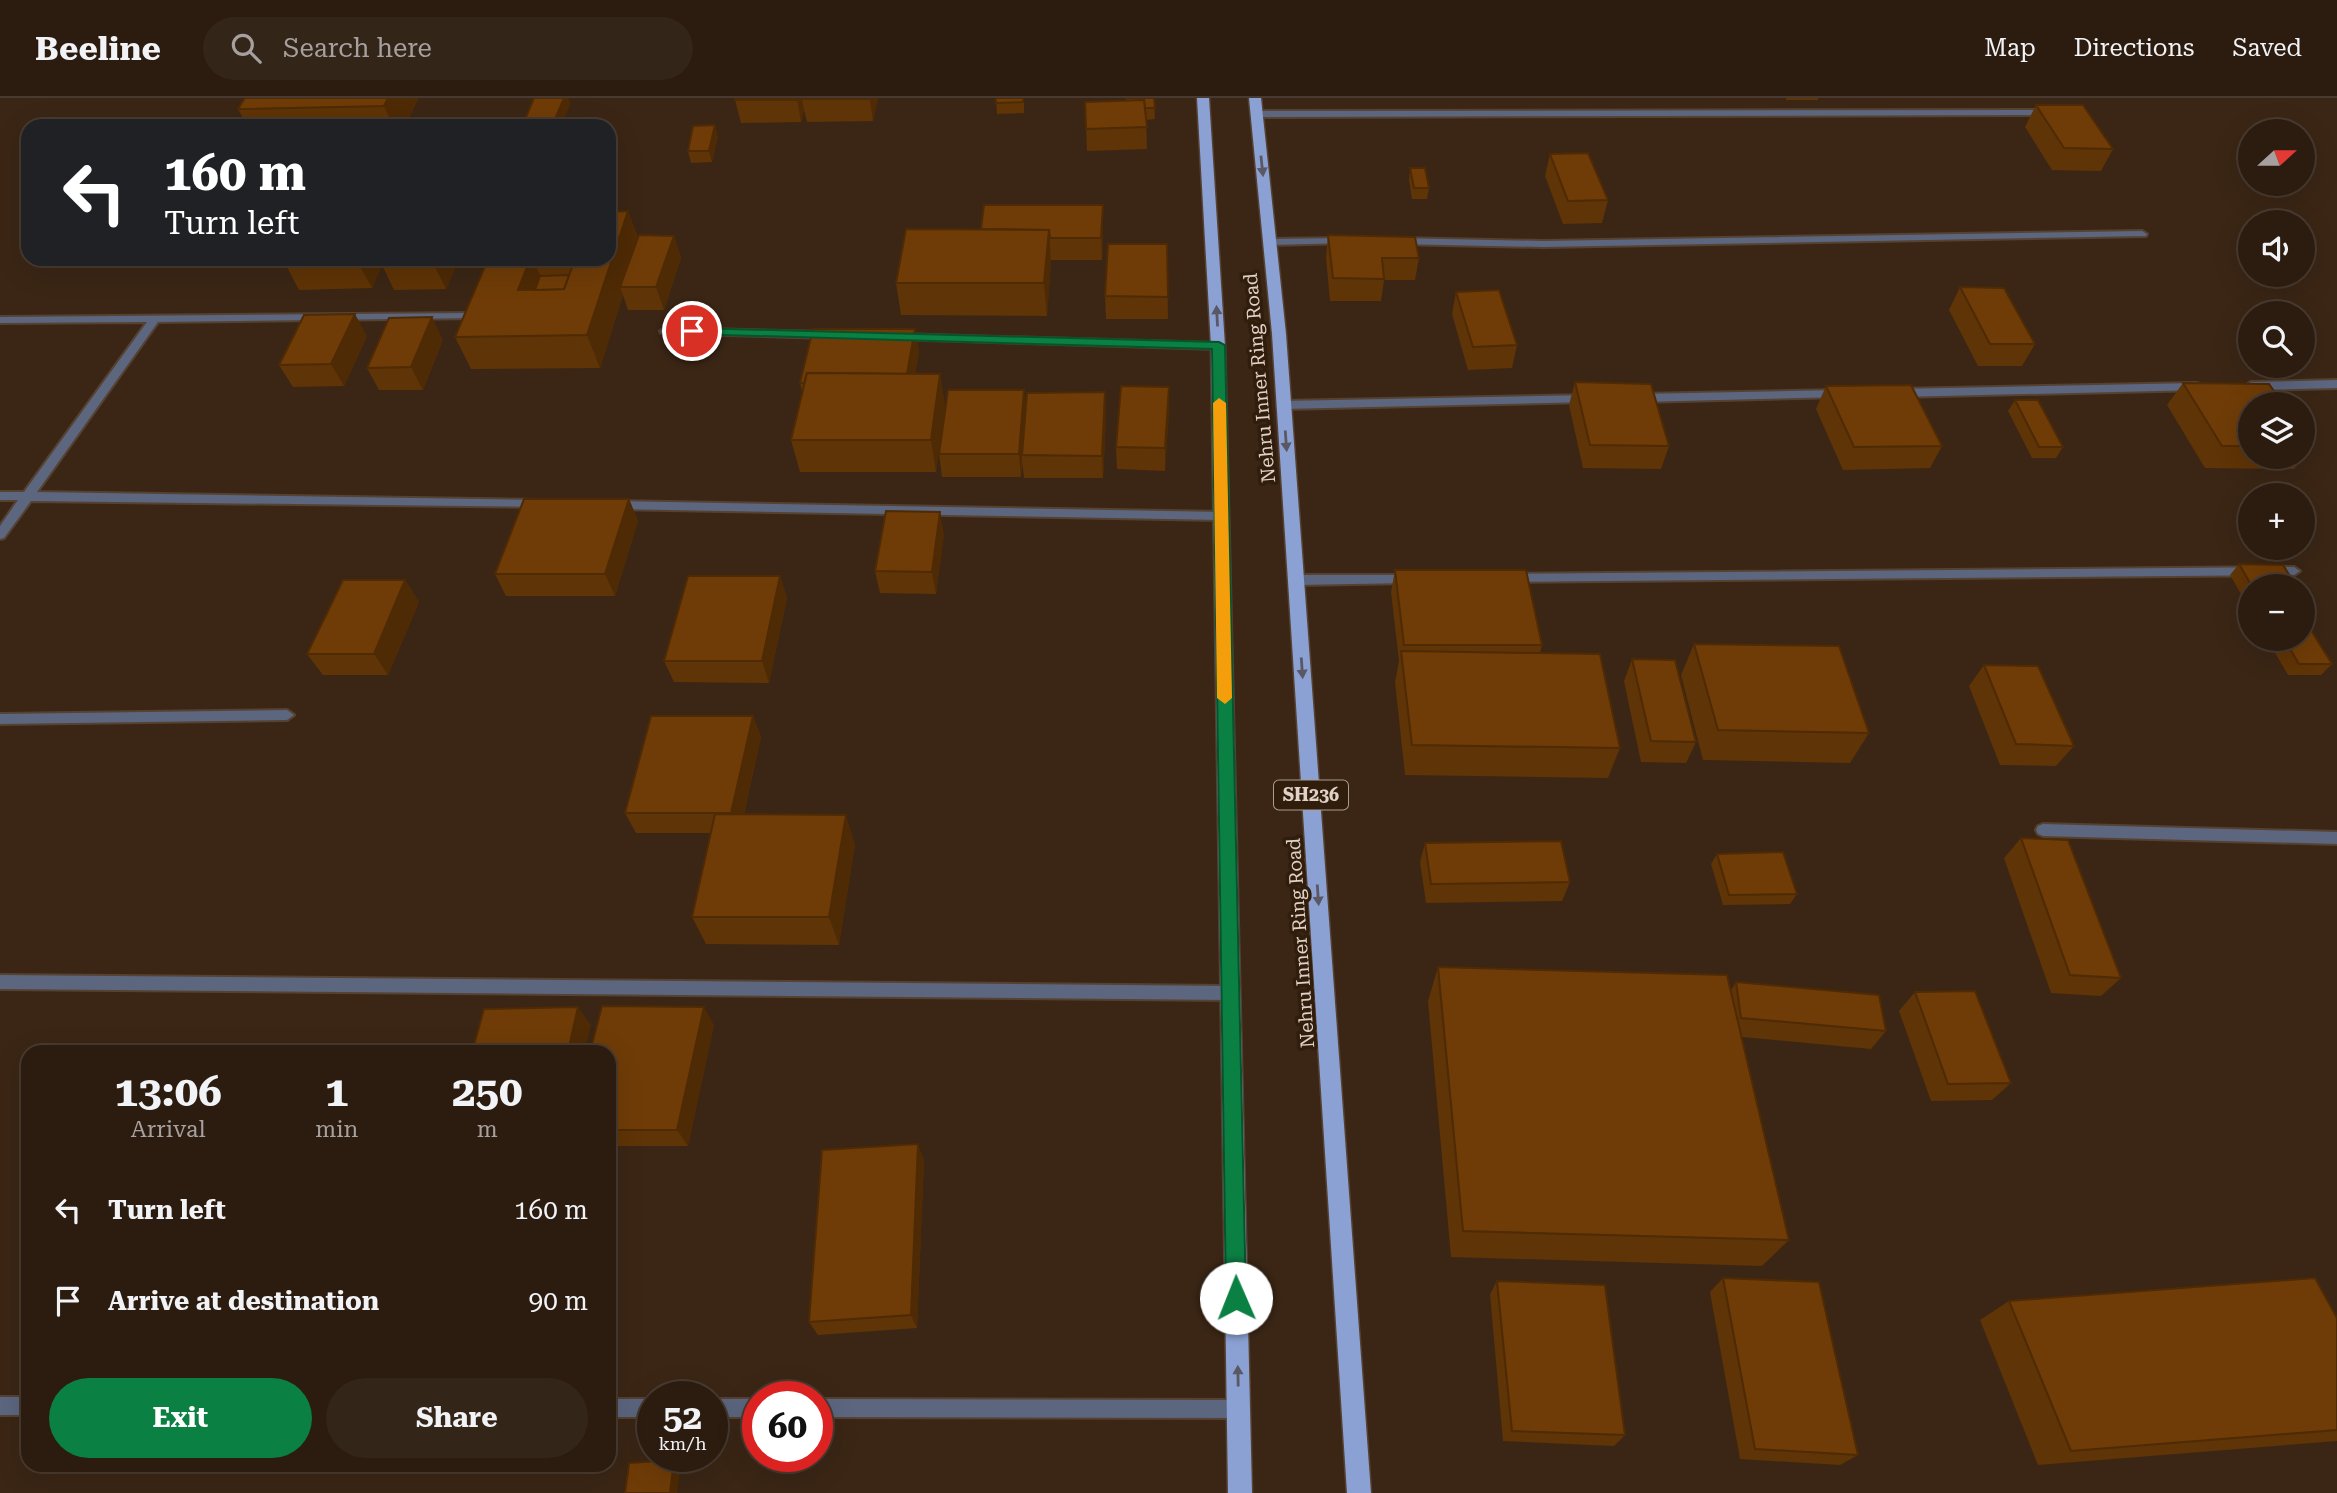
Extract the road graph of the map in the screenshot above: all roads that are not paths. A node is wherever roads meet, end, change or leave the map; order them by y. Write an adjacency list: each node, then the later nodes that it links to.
1 (1203, 98): 14 (main road, one-way to 1)
2 (1256, 106): 3 (street); 7 (main road, Nehru Inner Ring Road / SH236, one-way to 7)
3 (2060, 113)
4 (2142, 234): 6 (street)
5 (1352, 241): 7 (street)
6 (1380, 241)
7 (1269, 242): 22 (main road, Nehru Inner Ring Road / SH236)
8 (474, 316): 9 (street)
9 (155, 318): 10 (street); 23 (street)
10 (0, 320)
11 (665, 331): 12 (street)
12 (845, 335)
13 (886, 337): 14 (street)
14 (1219, 345): 27 (main road)
15 (2337, 384): 16 (street)
16 (2237, 386)
17 (2210, 387): 18 (street)
18 (1878, 393)
19 (1850, 394): 20 (street)
20 (1629, 398)
21 (1601, 399): 22 (street)
22 (1283, 405): 32 (main road, Nehru Inner Ring Road / SH236, one-way to 32)
23 (28, 495): 24 (street); 25 (street); 28 (street)
24 (0, 496)
25 (555, 504)
26 (597, 505): 27 (street)
27 (1221, 516): 38 (main road)
28 (0, 536)
29 (2294, 571): 30 (street)
30 (1490, 578)
31 (1421, 579): 32 (street)
32 (1296, 580): 46 (main road, Nehru Inner Ring Road / SH236, one-way to 46)
33 (288, 715): 34 (street)
34 (0, 719)
35 (2043, 830): 36 (street)
36 (2337, 838)
37 (0, 982): 38 (street)
38 (1230, 993): 44 (main road, one-way to 38)
39 (0, 1406): 40 (street)
40 (21, 1406)
41 (616, 1408): 42 (street)
42 (637, 1408)
43 (833, 1408): 44 (street)
44 (1238, 1409): 45 (main road)
45 (1240, 1493)
46 (1359, 1493)

